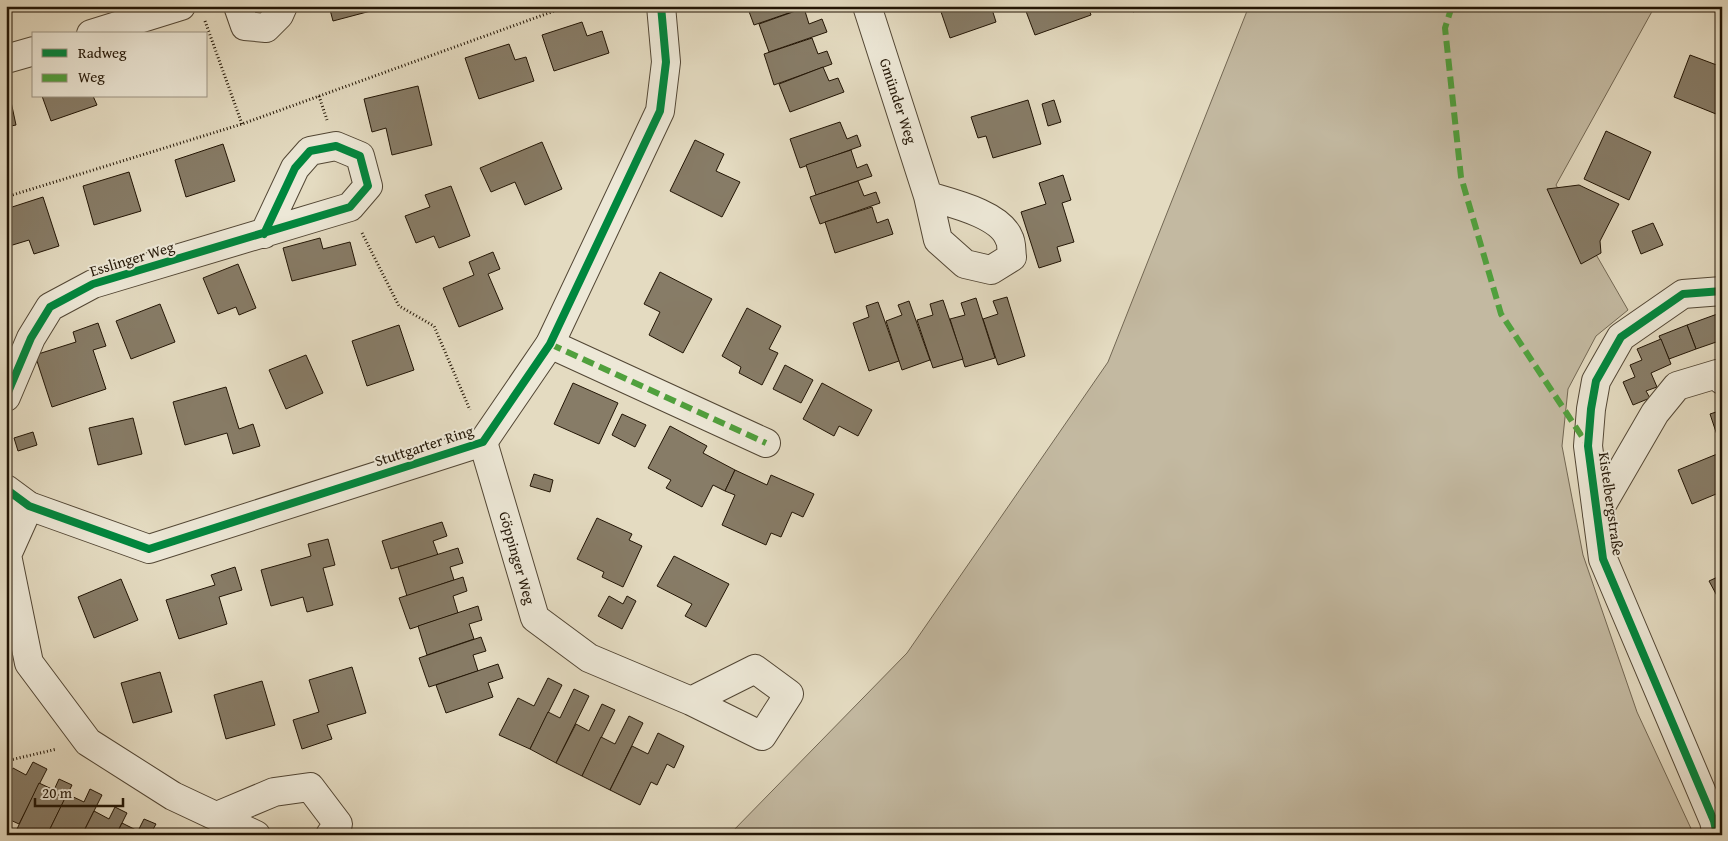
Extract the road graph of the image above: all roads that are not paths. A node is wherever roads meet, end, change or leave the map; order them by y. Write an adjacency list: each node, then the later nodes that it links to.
1 (238, 6): 2 (street)
2 (283, 6)
3 (661, 6): 12 (street, Stuttgarter Ring)
4 (868, 6): 9 (street, Gmünder Weg)
5 (192, 11): 6 (street)
6 (100, 32)
7 (32, 52): 8 (street)
8 (6, 60)
9 (928, 196)
10 (264, 234): 10 (street, Esslinger Weg); 14 (street, Esslinger Weg)
11 (1722, 291): 19 (street, Kistelbergstraße)
12 (550, 344): 15 (street, Stuttgarter Ring); 16 (street)
13 (1722, 380): 19 (street)
14 (6, 397)
15 (483, 442): 18 (street, Stuttgarter Ring); 20 (street, Göppinger Weg)
16 (766, 443)
17 (6, 489): 18 (street, Stuttgarter Ring)
18 (29, 506): 21 (street)
19 (1597, 513): 24 (street, Kistelbergstraße)
20 (691, 701)
21 (217, 816): 22 (street); 23 (street)
22 (256, 835)
23 (330, 835)
24 (1717, 835)

